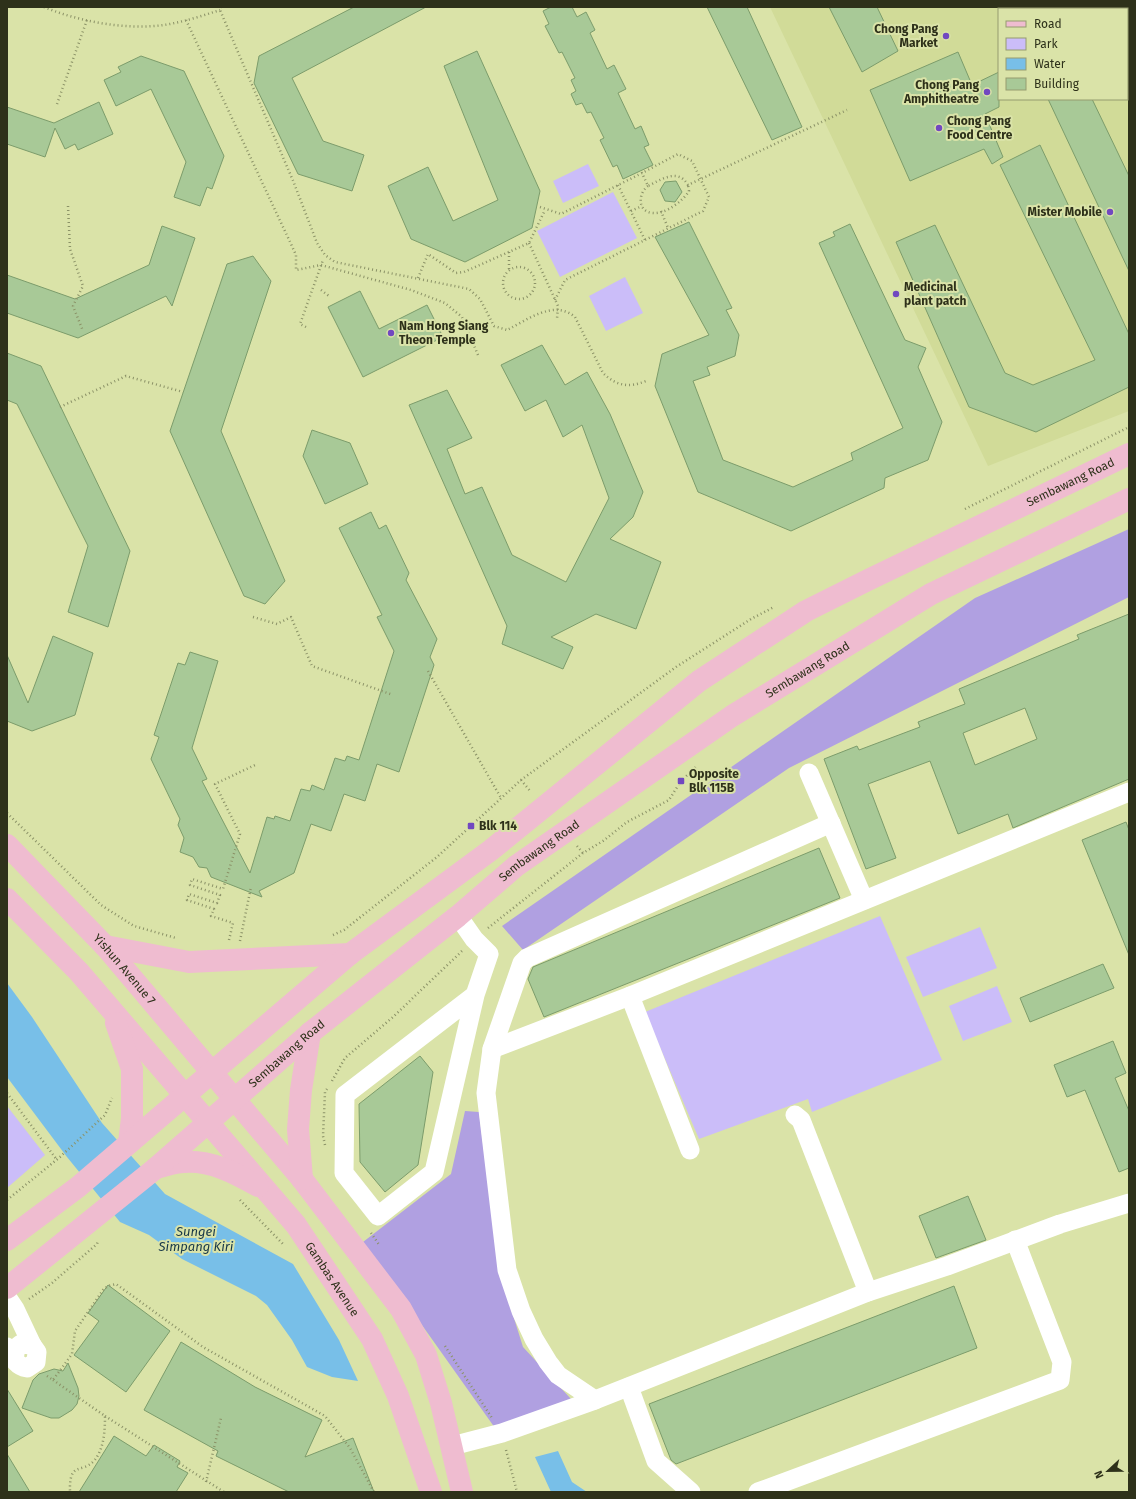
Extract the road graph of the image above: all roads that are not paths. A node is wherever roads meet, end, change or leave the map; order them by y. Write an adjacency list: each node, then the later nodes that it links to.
1 (1129, 454): 11 (main road, Sembawang Road)
2 (1129, 499): 9 (main road, Sembawang Road)
3 (809, 773): 5 (lane)
4 (1129, 792): 8 (lane)
5 (831, 823): 8 (lane); 16 (lane)
6 (7, 845): 10 (main road, Yishun Avenue 7)
7 (7, 899): 14 (main road)
8 (864, 900): 13 (lane)
9 (458, 916): 12 (lane); 15 (main road, Sembawang Road)
10 (105, 946): 11 (main road); 17 (main road, Yishun Avenue 7)
11 (350, 954): 17 (main road, Sembawang Road)
12 (475, 994): 12 (lane)
13 (630, 996): 16 (lane); 23 (lane)
14 (111, 1011): 18 (main road); 22 (main road)
15 (310, 1033): 19 (main road, Sembawang Road); 25 (main road)
16 (492, 1049): 36 (lane)
17 (212, 1072): 18 (main road, Sembawang Road); 19 (main road, Yishun Avenue 7)
18 (185, 1095): 21 (main road, Gambas Avenue); 22 (main road, Sembawang Road)
19 (235, 1100): 21 (main road, Sembawang Road); 25 (main road)
20 (795, 1115): 31 (lane)
21 (209, 1122): 24 (main road, Sembawang Road); 26 (main road, Gambas Avenue)
22 (129, 1143): 28 (main road, Sembawang Road)
23 (690, 1150)
24 (154, 1169): 26 (main road); 30 (main road, Sembawang Road)
25 (302, 1179): 37 (main road)
26 (271, 1194): 38 (main road, Gambas Avenue)
27 (1129, 1203): 29 (lane)
28 (7, 1240)
29 (1015, 1240): 31 (lane); 41 (lane)
30 (7, 1288)
31 (868, 1292): 35 (lane)
32 (11, 1303): 33 (lane)
33 (32, 1345): 34 (lane); 34 (lane)
34 (10, 1353)
35 (629, 1387): 36 (lane); 40 (lane)
36 (594, 1400): 37 (lane)
37 (452, 1446): 39 (main road)
38 (431, 1492)
39 (462, 1492)
40 (691, 1492)
41 (758, 1492)

